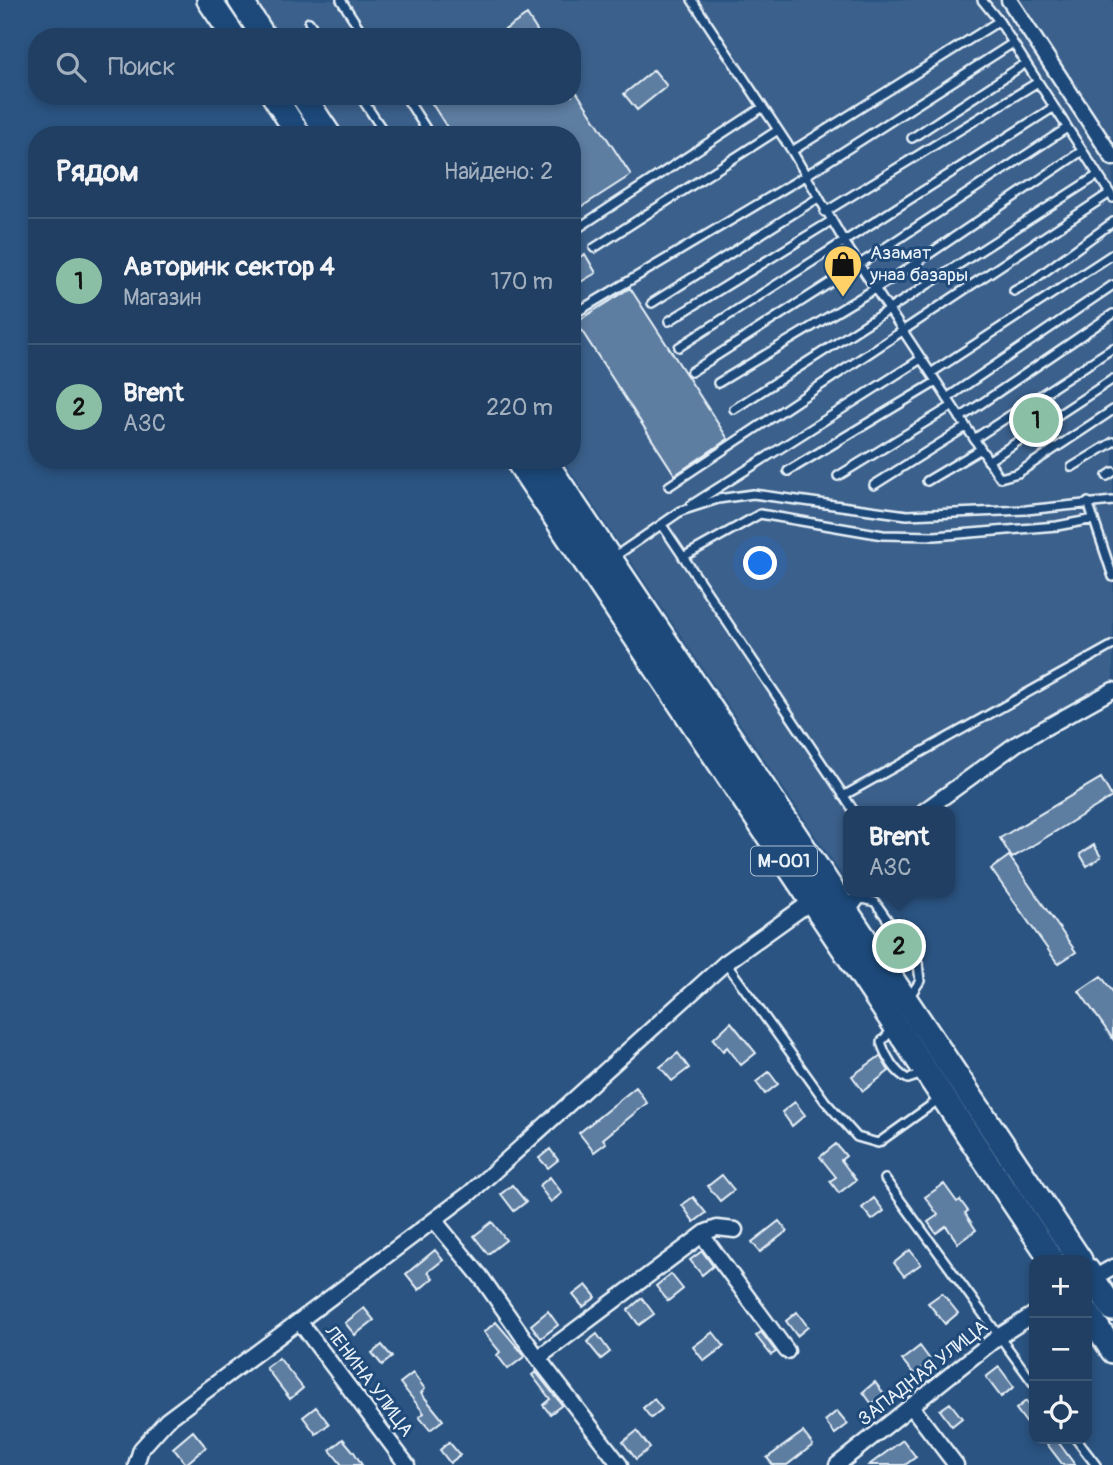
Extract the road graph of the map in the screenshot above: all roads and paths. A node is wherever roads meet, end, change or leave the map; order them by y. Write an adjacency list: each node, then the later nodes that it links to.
1 (209, 0): 9 (main road)
2 (341, 0): 12 (lane)
3 (692, 0): 20 (lane)
4 (982, 0): 7 (lane)
5 (1009, 0): 31 (street)
6 (245, 2): 10 (main road)
7 (999, 21): 13 (lane); 29 (lane)
8 (309, 22): 11 (lane)
9 (228, 28)
10 (259, 28)
11 (313, 28)
12 (359, 28)
13 (1013, 43): 14 (lane); 33 (lane)
14 (1026, 63): 15 (lane); 28 (lane)
15 (1038, 82): 21 (lane); 36 (lane)
16 (280, 105): 22 (main road)
17 (309, 105): 23 (main road)
18 (366, 105): 24 (lane)
19 (411, 105): 25 (lane)
20 (763, 107): 27 (lane); 39 (lane)
21 (1054, 107): 26 (lane); 40 (lane)
22 (293, 126)
23 (323, 126)
24 (380, 126)
25 (424, 126)
26 (1067, 128): 30 (lane); 43 (lane)
27 (778, 130): 29 (lane); 41 (lane)
28 (912, 138)
29 (792, 151): 33 (lane)
30 (1082, 151): 32 (lane); 45 (lane)
31 (1113, 158)
32 (1098, 175): 34 (lane); 49 (lane)
33 (806, 176): 35 (lane); 48 (lane)
34 (1111, 196): 52 (lane)
35 (818, 198): 36 (lane); 47 (lane)
36 (825, 212): 37 (lane)
37 (831, 221): 40 (lane); 51 (lane)
38 (1113, 222): 46 (lane)
39 (581, 226)
40 (845, 243): 43 (lane); 53 (lane)
41 (594, 248)
42 (1113, 254): 57 (lane)
43 (859, 264): 45 (lane); 56 (lane)
44 (1113, 285): 61 (lane)
45 (874, 288): 49 (lane); 60 (lane)
46 (1014, 291)
47 (652, 303)
48 (581, 310)
49 (889, 310): 52 (lane); 63 (lane)
50 (1113, 314): 65 (lane)
51 (669, 321)
52 (903, 332): 55 (lane); 78 (lane)
53 (679, 347)
54 (1113, 348): 67 (lane)
55 (921, 359): 57 (lane); 81 (lane)
56 (691, 372)
57 (930, 373): 59 (lane)
58 (1113, 379): 70 (lane)
59 (936, 382): 61 (lane); 74 (lane)
60 (719, 383)
61 (947, 398): 62 (lane)
62 (952, 406): 65 (lane); 75 (lane)
63 (734, 410)
64 (1113, 410): 70 (lane)
65 (960, 418): 66 (lane)
66 (966, 427): 67 (lane); 77 (lane)
67 (974, 439): 69 (lane)
68 (1113, 442): 71 (lane)
69 (981, 449): 70 (lane); 76 (lane)
70 (988, 461)
71 (1072, 467)
72 (523, 469): 92 (main road, M-001)
73 (550, 469): 85 (main road, M-001)
74 (788, 471)
75 (838, 476)
76 (927, 481)
77 (874, 485)
78 (668, 486)
79 (1113, 501): 80 (lane)
80 (1088, 502): 81 (lane); 82 (lane)
81 (681, 511): 83 (lane)
82 (1094, 519): 84 (lane); 86 (lane)
83 (662, 525): 84 (lane); 85 (lane)
84 (683, 557): 89 (lane)
85 (610, 560): 92 (main road, M-001)
86 (1113, 577)
87 (1113, 645): 89 (lane)
88 (1113, 690): 91 (street)
89 (844, 796): 90 (lane)
90 (850, 806)
91 (931, 806)
92 (820, 895): 93 (main road, M-001); 94 (street); 95 (main road, M-001)
93 (855, 901): 95 (main road, M-001); 95 (lane)
94 (725, 963): 96 (lane); 98 (street)
95 (905, 1014): 96 (main road, M-001); 102 (main road, M-001)
96 (943, 1097): 101 (main road, M-001)
97 (885, 1179): 110 (lane)
98 (434, 1220): 109 (street); 113 (street)
99 (735, 1230): 100 (street)
100 (702, 1235): 111 (street); 113 (street)
101 (1049, 1255)
102 (1073, 1255)
103 (1113, 1267): 104 (street)
104 (1092, 1272)
105 (1092, 1281): 106 (main road, M-001)
106 (1113, 1309)
107 (1029, 1317): 110 (street, ЗАПАДНАЯ УЛИЦА)
108 (1091, 1318): 112 (main road)
109 (299, 1321): 117 (street); 118 (street, ЛЕНИНА УЛИЦА)
110 (998, 1336): 114 (lane); 115 (street, ЗАПАДНАЯ УЛИЦА)
111 (787, 1351)
112 (1113, 1351)
113 (538, 1358): 119 (street)
114 (1032, 1381)
115 (911, 1406): 120 (street, ЗАПАДНАЯ УЛИЦА); 121 (street)
116 (1080, 1444): 122 (lane)
117 (136, 1465)
118 (407, 1465)
119 (620, 1465)
120 (837, 1465)
121 (956, 1465)
122 (1096, 1465)

